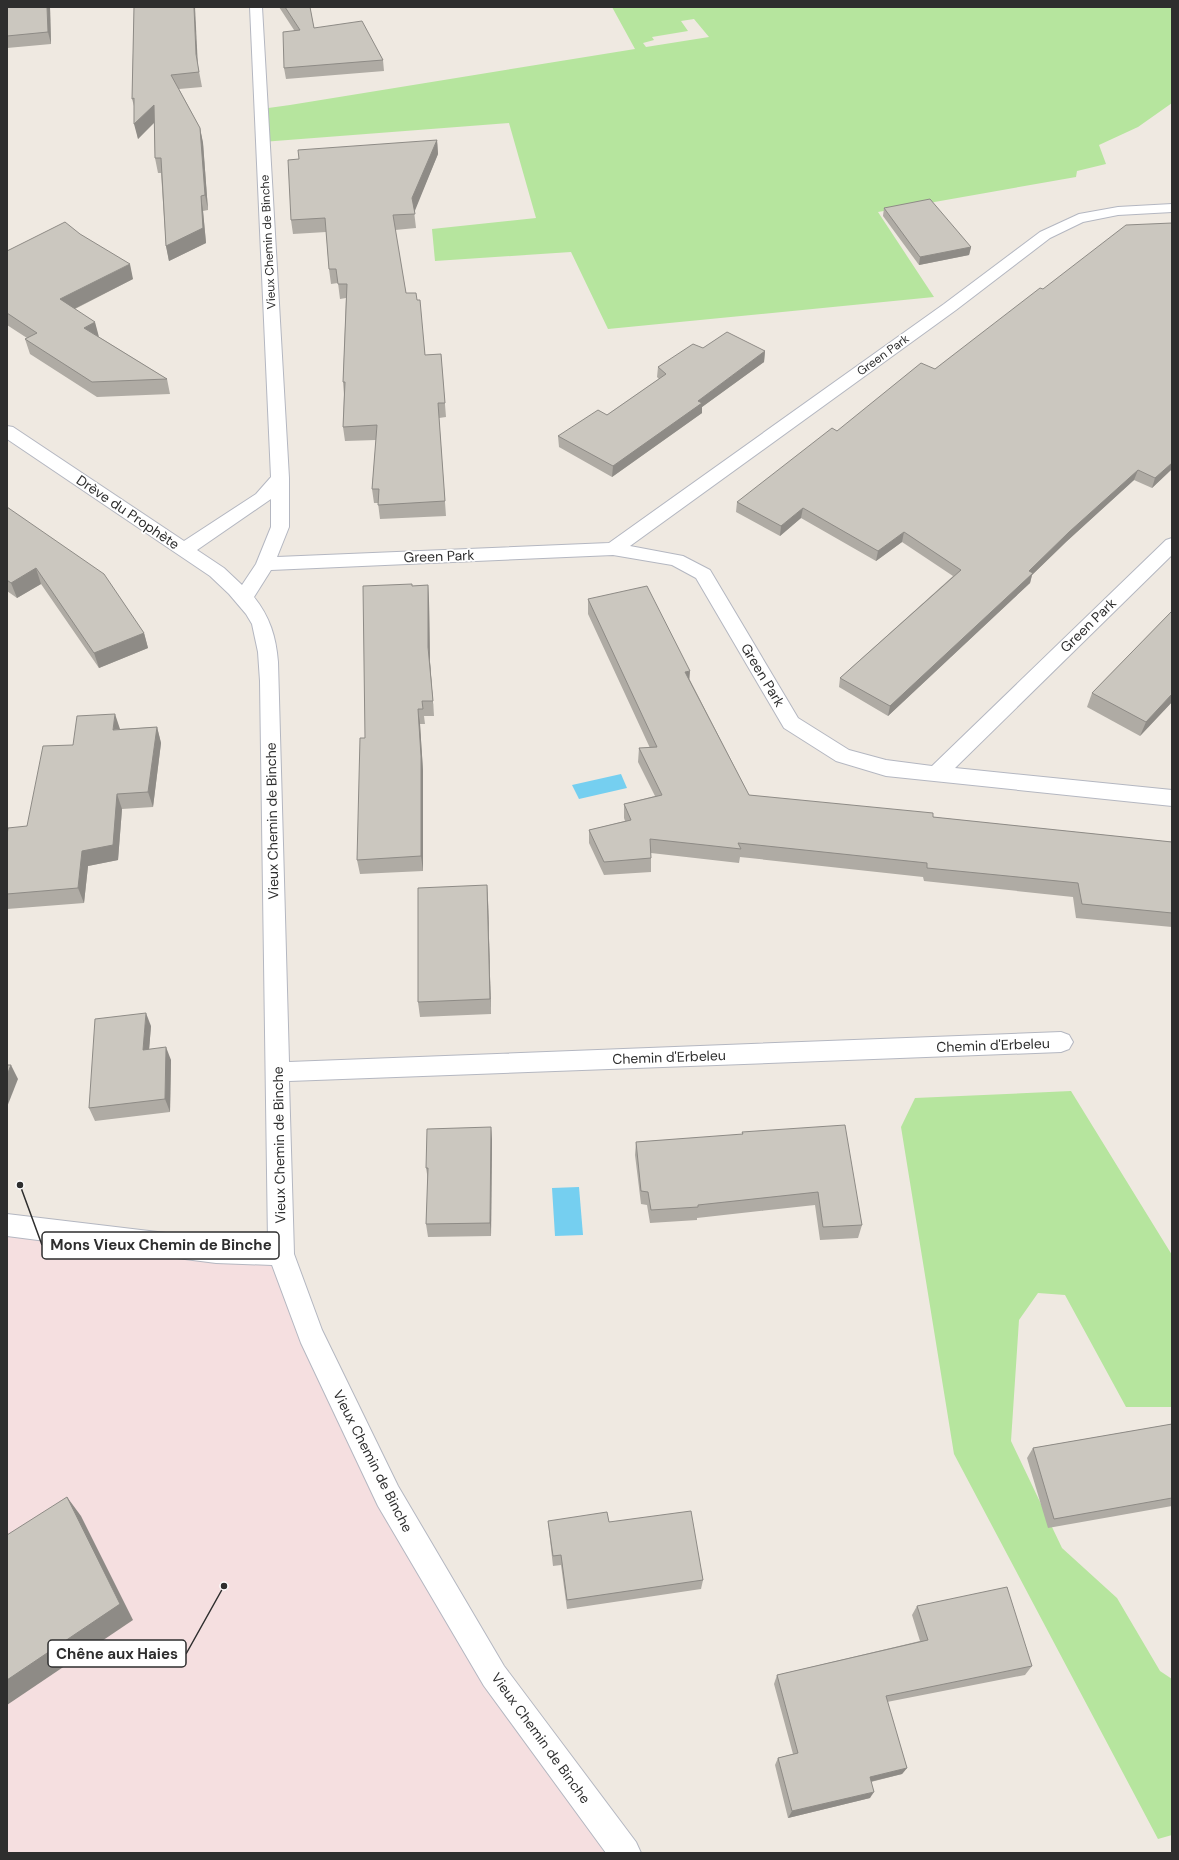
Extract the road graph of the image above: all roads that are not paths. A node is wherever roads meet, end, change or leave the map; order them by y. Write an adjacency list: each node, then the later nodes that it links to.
1 (256, 7): 4 (street, Vieux Chemin de Binche)
2 (1172, 208): 6 (street, Green Park)
3 (7, 431): 7 (street, Drève du Prophète)
4 (280, 478): 7 (street); 8 (street, Vieux Chemin de Binche)
5 (1172, 544): 10 (street, Green Park)
6 (613, 549): 8 (street, Green Park); 10 (street, Green Park)
7 (184, 550): 9 (street, Drève du Prophète)
8 (265, 564): 9 (street, Vieux Chemin de Binche)
9 (244, 598): 13 (street, Vieux Chemin de Binche)
10 (936, 774): 11 (street, Green Park)
11 (1172, 798)
12 (1060, 1042): 13 (street, Chemin d'Erbeleu)
13 (277, 1072): 15 (street, Vieux Chemin de Binche)
14 (7, 1225): 15 (street)
15 (281, 1254): 16 (street, Vieux Chemin de Binche)
16 (625, 1853)

